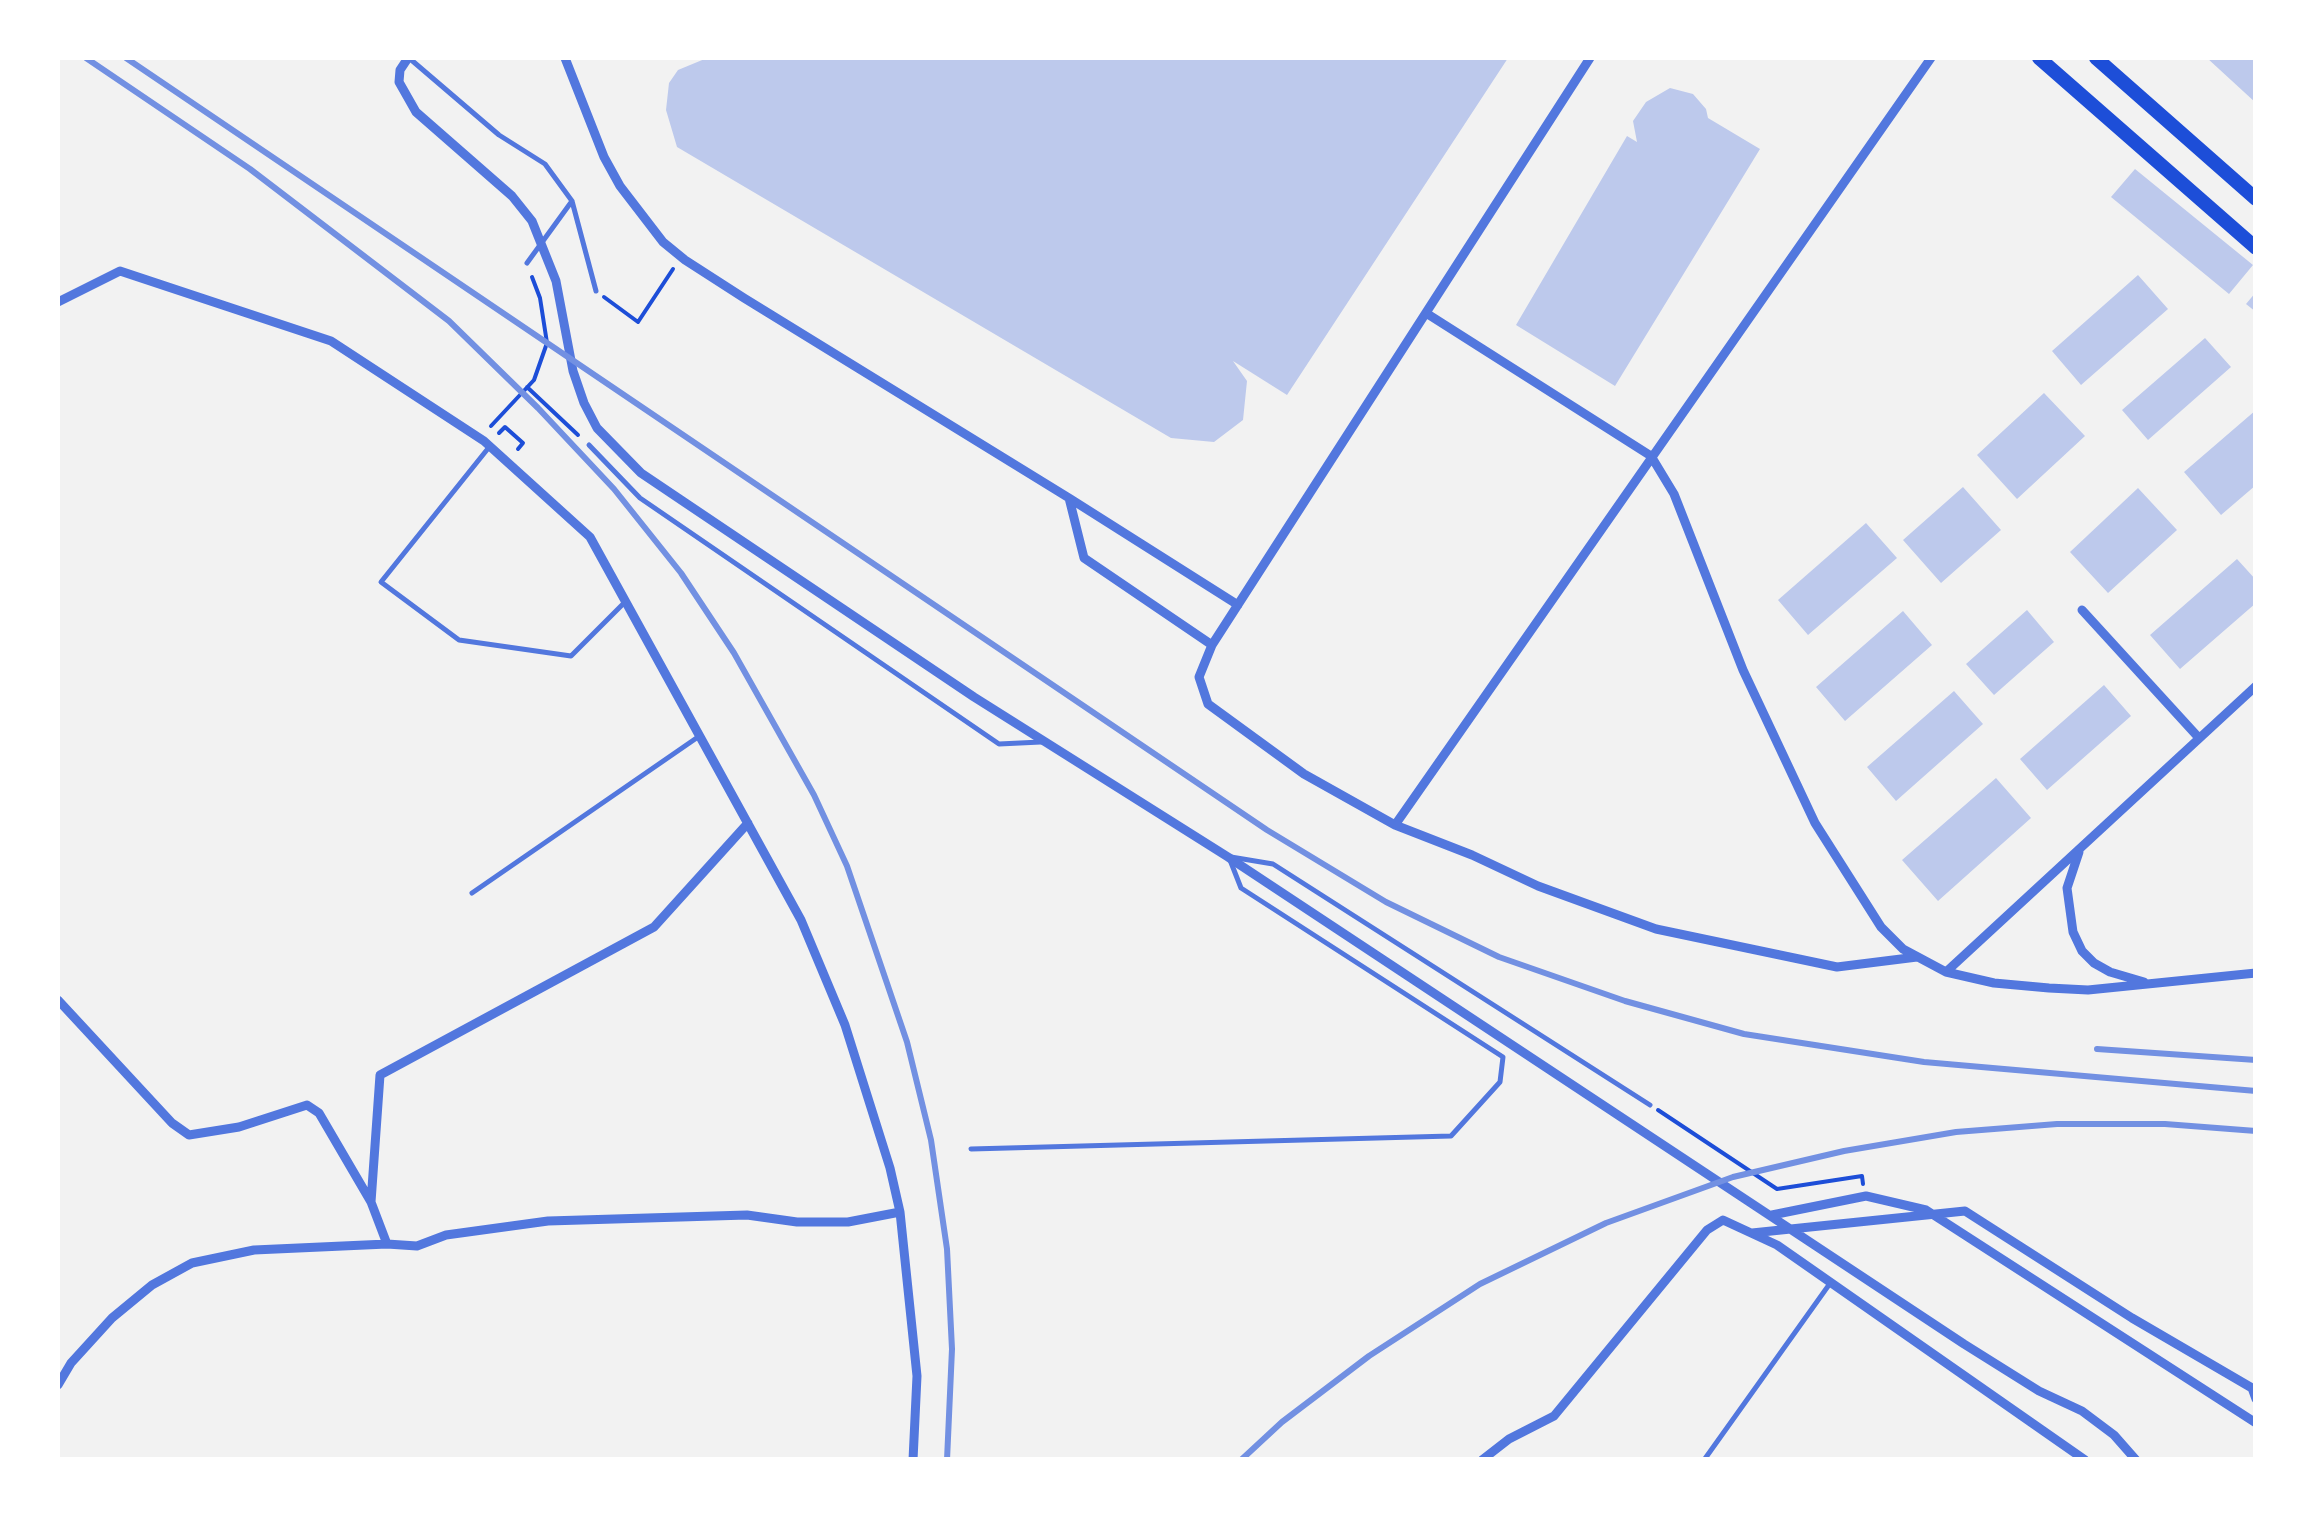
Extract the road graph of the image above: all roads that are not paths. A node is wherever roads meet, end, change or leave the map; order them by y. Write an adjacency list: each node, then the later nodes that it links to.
1 (408, 58): 8 (lane); 25 (street)
2 (565, 58): 17 (street)
3 (1590, 58): 13 (street)
4 (1931, 58): 16 (street)
5 (2040, 58): 9 (main road)
6 (2096, 58): 7 (main road)
7 (2256, 198)
8 (572, 201): 10 (lane); 11 (lane)
9 (2256, 248)
10 (527, 263)
11 (596, 291)
12 (58, 302): 15 (street)
13 (1426, 313): 16 (street); 19 (street)
14 (589, 445): 25 (lane)
15 (490, 446): 18 (street); 18 (lane)
16 (1651, 456): 27 (street); 31 (street)
17 (1069, 498): 19 (street); 21 (street)
18 (626, 601): 23 (street)
19 (1238, 605): 21 (street)
20 (2082, 610): 24 (street)
21 (1212, 645): 27 (street)
22 (2256, 686): 24 (street)
23 (700, 735): 26 (street); 30 (lane)
24 (2199, 738): 28 (street)
25 (1044, 742): 29 (street)
26 (748, 823): 38 (street); 39 (street)
27 (1395, 825): 31 (street)
28 (2082, 845): 32 (street); 34 (street)
29 (1228, 857): 36 (lane); 37 (lane); 40 (street)
30 (472, 893)
31 (1918, 957): 32 (street)
32 (1946, 972): 34 (street)
33 (2256, 973): 34 (street)
34 (2151, 984)
35 (58, 1000): 38 (street)
36 (1650, 1105)
37 (971, 1149)
38 (371, 1202): 42 (street)
39 (900, 1212): 42 (street); 47 (street)
40 (1772, 1215): 46 (street); 51 (street)
41 (1749, 1234): 43 (street); 45 (street); 48 (street)
42 (386, 1244): 44 (street)
43 (1830, 1282): 49 (lane); 50 (street)
44 (58, 1385)
45 (2256, 1399)
46 (2256, 1424)
47 (913, 1460)
48 (1482, 1460)
49 (1704, 1460)
50 (2085, 1460)
51 (2136, 1460)

